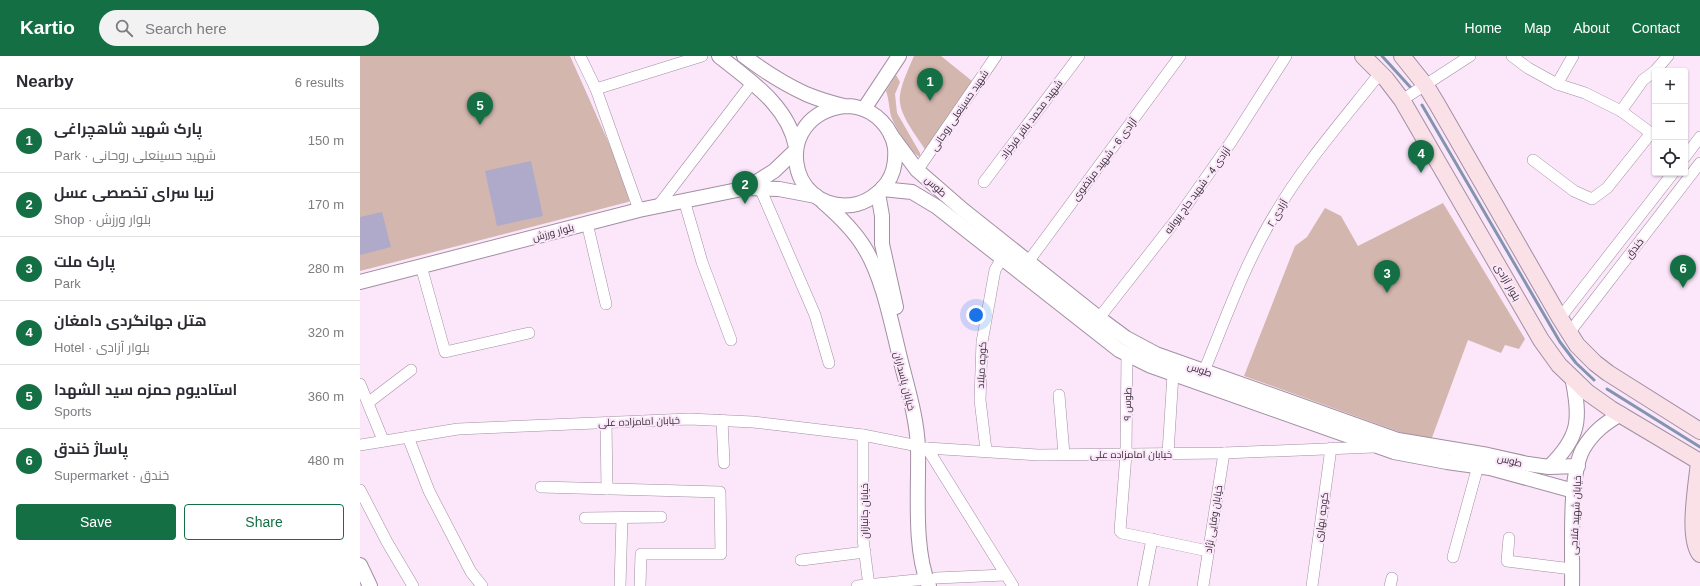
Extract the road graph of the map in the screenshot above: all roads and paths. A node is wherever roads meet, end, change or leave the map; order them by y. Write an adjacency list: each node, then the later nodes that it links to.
1 (580, 56): 22 (street)
2 (702, 56): 22 (street)
3 (719, 56): 19 (street)
4 (744, 56): 24 (street)
5 (898, 56): 25 (street)
6 (996, 56): 35 (street, شهید حسینعلی روحانی)
7 (1079, 56): 38 (street, شهید محمد باقر فرخزاد)
8 (1180, 56): 47 (street, آزادی 6 - شهید مرتضوی)
9 (1286, 56): 51 (street, آزادی 4 - شهید حاج پروانه)
10 (1363, 56): 18 (main road, بلوار آزادی)
11 (1402, 56): 21 (main road)
12 (1470, 56): 21 (street)
13 (1512, 56): 20 (street)
14 (1573, 56): 20 (street)
15 (1668, 56): 16 (street)
16 (1658, 68)
17 (1652, 73): 26 (street)
18 (1380, 74): 23 (main road, بلوار آزادی); 59 (street, آزادی ۲)
19 (752, 83): 31 (street); 43 (street)
20 (1557, 84): 26 (street)
21 (1426, 86): 23 (street); 52 (main road)
22 (596, 89): 44 (street)
23 (1402, 100): 61 (main road, بلوار آزادی)
24 (844, 106): 25 (street); 31 (street)
25 (864, 109): 28 (street)
26 (1622, 111): 27 (street)
27 (1652, 134)
28 (891, 135): 40 (street); 47 (street, طوس)
29 (1652, 136): 34 (street)
30 (1700, 137): 32 (street)
31 (796, 149): 39 (street); 41 (street)
32 (1688, 153)
33 (1688, 159): 36 (street)
34 (1533, 160)
35 (922, 165)
36 (1699, 166): 54 (street, خندق)
37 (1671, 176): 52 (street, خندق)
38 (984, 182)
39 (753, 188): 41 (street); 42 (street, بلوار ورزش); 57 (street)
40 (880, 191): 41 (street); 46 (street, طوس); 74 (street, خیابان پاسداران)
41 (817, 196): 74 (street, خیابان پاسداران)
42 (684, 200): 43 (street, بلوار ورزش); 55 (street)
43 (658, 206): 44 (street, بلوار ورزش)
44 (639, 210): 45 (street, بلوار ورزش)
45 (587, 223): 48 (street, بلوار ورزش); 50 (street)
46 (1002, 258): 56 (street, طوس); 77 (street, کوچه میلاد)
47 (1028, 262): 51 (street, طوس)
48 (421, 266): 49 (street, بلوار ورزش); 53 (street)
49 (360, 282)
50 (606, 304)
51 (1099, 318): 59 (street, طوس)
52 (1560, 318): 54 (main road)
53 (529, 333)
54 (1569, 333): 68 (main road)
55 (731, 340)
56 (1127, 354): 60 (street, طوس); 81 (street, طوس ۹)
57 (829, 363)
58 (411, 370): 64 (street)
59 (1204, 371): 86 (street, طوس)
60 (1173, 374): 70 (street, طوس); 78 (street)
61 (1572, 377): 65 (main road, بلوار آزادی); 86 (street)
62 (360, 384): 64 (street)
63 (1059, 395): 80 (street)
64 (369, 402): 72 (street)
65 (1621, 414): 82 (main road, بلوار آزادی); 85 (street, خیابان شهید فلاحی)
66 (722, 420): 67 (street, خیابان امامزاده علی); 69 (street, خیابان امامزاده علی); 83 (street)
67 (606, 423): 71 (street, خیابان امامزاده علی); 88 (street)
68 (1700, 431)
69 (863, 435): 74 (street, خیابان امامزاده علی); 97 (street, خیابان جانبازان)
70 (1344, 435): 75 (street, طوس); 76 (street)
71 (408, 437): 72 (street, خیابان امامزاده علی); 108 (street)
72 (383, 440): 73 (street, خیابان امامزاده علی)
73 (360, 445)
74 (922, 447): 77 (street, خیابان امامزاده علی); 103 (street); 104 (street, خیابان پاسداران)
75 (1378, 447): 76 (street, خیابان امامزاده علی); 84 (street, طوس)
76 (1333, 448): 79 (street, خیابان امامزاده علی); 115 (street, کوچه بهاری)
77 (986, 450): 80 (street, خیابان امامزاده علی)
78 (1168, 453): 79 (street, خیابان امامزاده علی); 81 (street, خیابان امامزاده علی)
79 (1224, 453): 96 (street, خیابان وفایی نژاد)
80 (1064, 454): 81 (street, خیابان امامزاده علی)
81 (1126, 454): 95 (street, طوس ۹)
82 (1700, 462): 98 (main road)
83 (724, 464)
84 (1478, 466): 90 (street, طوس); 99 (street)
85 (1578, 466): 86 (street, طوس); 90 (street, خیابان شهید فلاحی)
86 (1549, 467)
87 (542, 486): 88 (street)
88 (607, 488): 110 (street)
89 (360, 490): 107 (street)
90 (1574, 491): 102 (street, خیابان شهید فلاحی)
91 (661, 517): 93 (street)
92 (585, 518): 93 (street)
93 (622, 518): 109 (street)
94 (1509, 538): 102 (street)
95 (1152, 539): 96 (street); 113 (street)
96 (1208, 551): 114 (street, خیابان وفایی نژاد)
97 (865, 552): 100 (street); 105 (street, خیابان جانبازان)
98 (1700, 554)
99 (1454, 558)
100 (801, 560)
101 (360, 565): 106 (street)
102 (1572, 569): 116 (street, خیابان شهید فلاحی)
103 (1004, 574): 104 (street); 112 (street)
104 (932, 582): 105 (street)
105 (869, 585): 111 (street)
106 (370, 586)
107 (413, 586)
108 (482, 586)
109 (620, 586)
110 (640, 586)
111 (857, 586)
112 (1012, 586)
113 (1143, 586)
114 (1202, 586)
115 (1312, 586)
116 (1572, 586)

